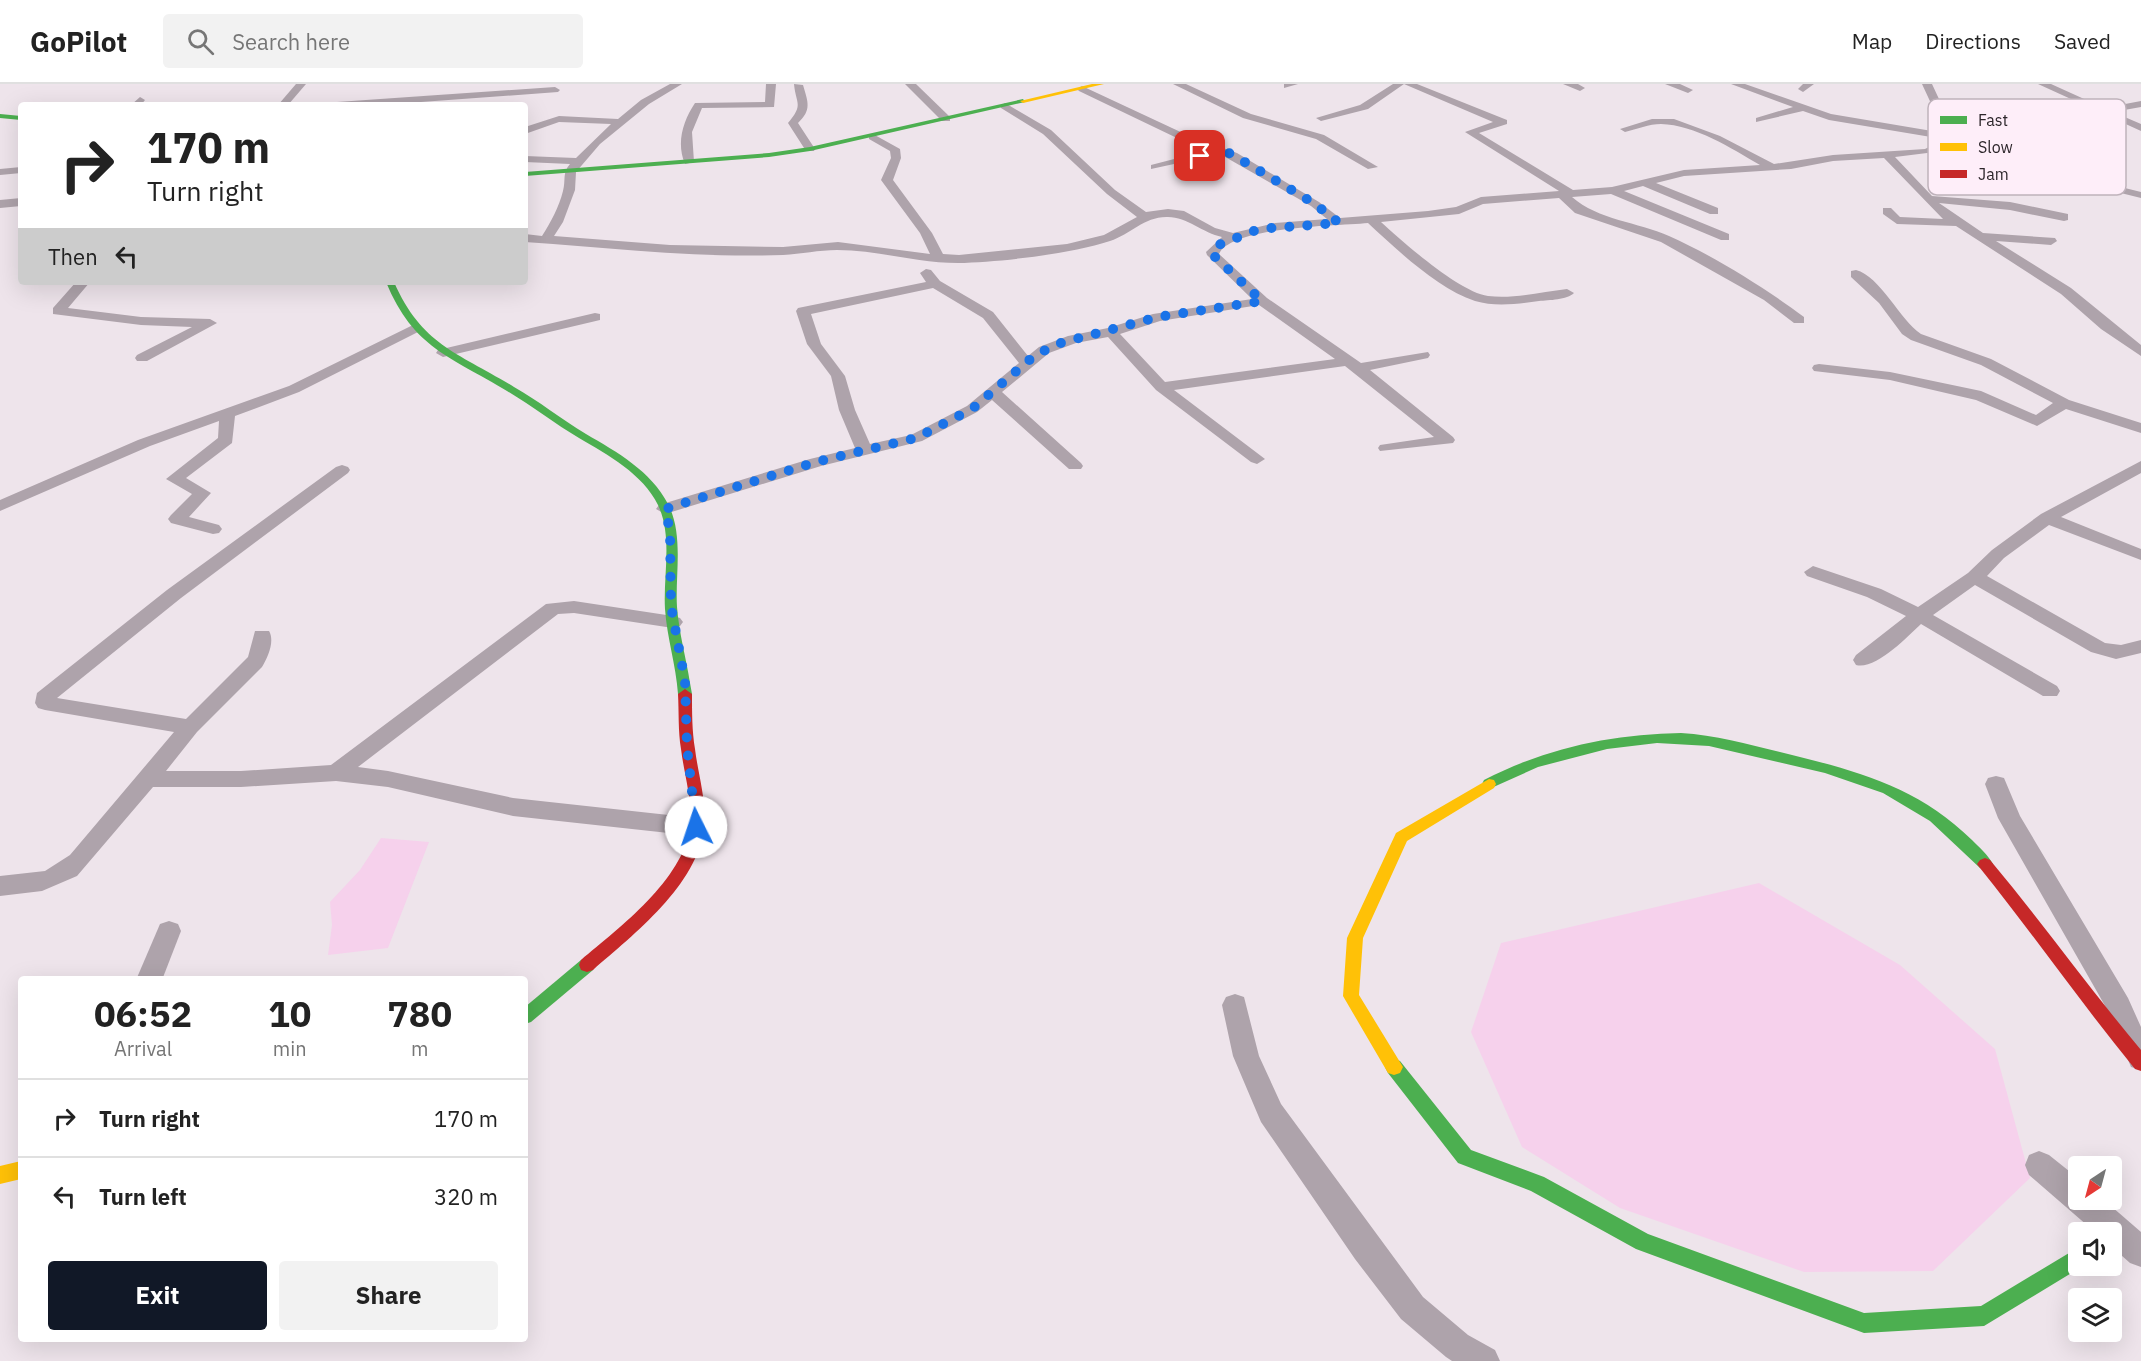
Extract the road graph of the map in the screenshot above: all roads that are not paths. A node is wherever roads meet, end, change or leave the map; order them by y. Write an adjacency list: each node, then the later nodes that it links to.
1 (301, 84): 23 (street)
2 (454, 84): 20 (street)
3 (677, 84): 34 (street)
4 (771, 84): 47 (street)
5 (910, 84): 32 (street)
6 (1101, 84): 17 (street)
7 (1178, 84): 49 (street)
8 (1400, 84): 31 (street)
9 (1409, 84): 58 (street)
10 (1568, 84): 16 (street)
11 (1670, 84): 19 (street)
12 (1736, 84): 28 (street)
13 (1927, 84): 21 (street)
14 (2043, 84): 22 (street)
15 (798, 85): 41 (street)
16 (1580, 88)
17 (1082, 89): 26 (street); 42 (street)
18 (555, 90): 20 (street)
19 (1688, 90)
20 (441, 96): 24 (street)
21 (1934, 99)
22 (2075, 99)
23 (286, 102)
24 (372, 102)
25 (2141, 104): 27 (street)
26 (1005, 106): 32 (street); 65 (street)
27 (2126, 107)
28 (1802, 108): 33 (street); 39 (street)
29 (0, 116): 30 (street)
30 (18, 118)
31 (1320, 118)
32 (946, 120): 40 (street)
33 (1760, 120)
34 (620, 122): 37 (street); 46 (street)
35 (2126, 122): 36 (street)
36 (2141, 128)
37 (528, 129)
38 (1625, 129): 50 (street)
39 (1928, 134)
40 (873, 137): 41 (street); 77 (street)
41 (810, 149): 47 (street)
42 (1223, 150): 48 (street); 68 (street)
43 (1928, 150): 44 (street)
44 (1887, 155): 50 (street); 60 (street)
45 (528, 159): 46 (street)
46 (580, 161): 53 (street)
47 (689, 162): 53 (street)
48 (1155, 167)
49 (1372, 167)
50 (1773, 167): 55 (street)
51 (18, 170): 52 (street)
52 (0, 171)
53 (570, 171): 54 (street); 74 (street)
54 (528, 174)
55 (1644, 182): 56 (street); 63 (street)
56 (1612, 190): 58 (street); 71 (street)
57 (2126, 191): 59 (street)
58 (1566, 194): 67 (street); 85 (street)
59 (2141, 195)
60 (1929, 199): 66 (street); 69 (street)
61 (18, 202): 62 (street)
62 (0, 204)
63 (1714, 211)
64 (1887, 212): 69 (street)
65 (1144, 216): 70 (street); 77 (street)
66 (2064, 217)
67 (1371, 220): 68 (street); 82 (street)
68 (1339, 223): 70 (street)
69 (1959, 223): 72 (street)
70 (1236, 237): 83 (street)
71 (1725, 237)
72 (1980, 237): 75 (street); 88 (street)
73 (528, 238): 74 (street)
74 (546, 239): 76 (street)
75 (2051, 241)
76 (915, 256): 77 (street); 79 (street)
77 (938, 258)
78 (1856, 274): 97 (street)
79 (935, 284): 92 (street); 101 (street)
80 (80, 285): 91 (street)
81 (391, 285): 86 (street)
82 (1567, 293)
83 (1262, 301): 87 (street); 93 (street)
84 (596, 317): 89 (street)
85 (1799, 320)
86 (413, 329): 89 (street); 98 (street)
87 (1111, 332): 92 (street); 95 (street)
88 (2141, 352)
89 (443, 353): 107 (street)
90 (1423, 355): 93 (street)
91 (142, 358)
92 (1026, 363): 96 (street)
93 (1354, 364): 95 (street); 100 (street)
94 (1819, 368): 97 (street)
95 (1161, 387): 102 (street)
96 (993, 393): 101 (street); 103 (street)
97 (2064, 403): 99 (street)
98 (227, 414): 106 (street); 109 (street)
99 (2141, 428)
100 (1386, 448)
101 (864, 450): 107 (street)
102 (1257, 459)
103 (1075, 466)
104 (2141, 466): 108 (street)
105 (342, 470): 119 (street)
106 (0, 506)
107 (665, 509): 114 (street)
108 (2047, 518): 110 (street); 112 (street)
109 (213, 529)
110 (2141, 555)
111 (1813, 572): 113 (street)
112 (1975, 577): 113 (street); 116 (street)
113 (1919, 615): 117 (street); 118 (street)
114 (673, 622): 120 (street); 123 (street)
115 (262, 635): 119 (street)
116 (2141, 646)
117 (1863, 660)
118 (2050, 691)
119 (190, 727): 121 (street)
120 (336, 773): 121 (street); 123 (street)
121 (146, 779): 124 (street)
122 (1996, 784): 129 (street)
123 (696, 827): 128 (street)
124 (0, 886)
125 (169, 931): 126 (street)
126 (151, 976)
127 (1235, 1005): 138 (street)
128 (528, 1014)
129 (2141, 1058)
130 (2141, 1063): 137 (street)
131 (2039, 1165): 134 (street)
132 (18, 1171): 133 (street)
133 (0, 1175)
134 (2068, 1189)
135 (2092, 1210): 136 (street)
136 (2124, 1240)
137 (2068, 1264)
138 (1484, 1361)

